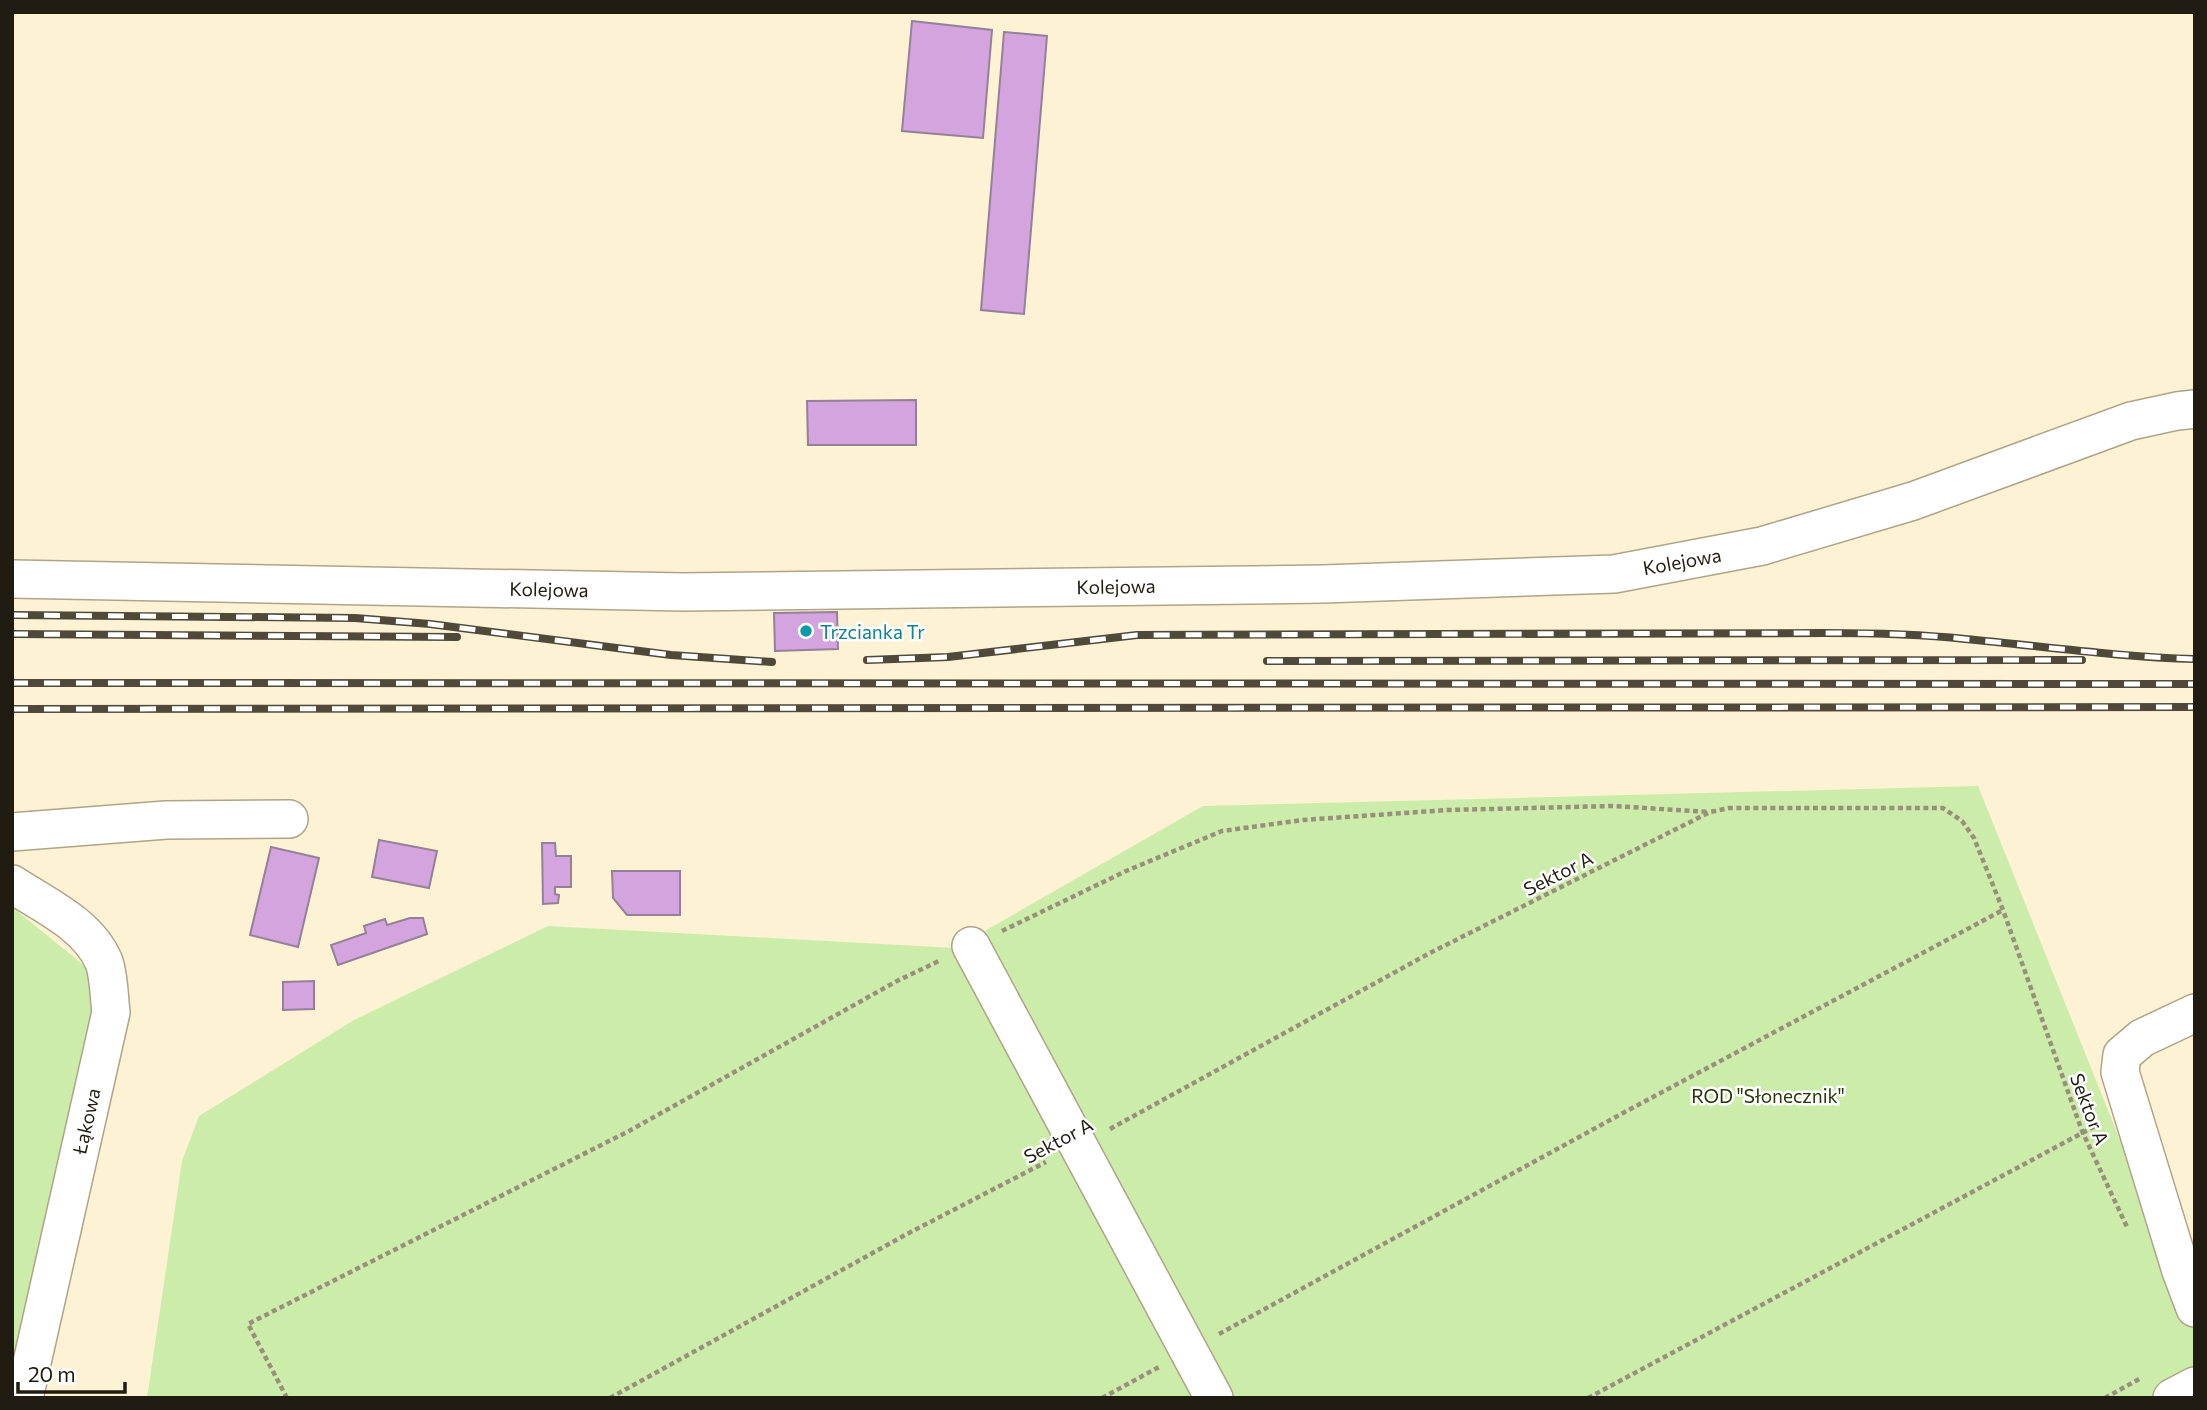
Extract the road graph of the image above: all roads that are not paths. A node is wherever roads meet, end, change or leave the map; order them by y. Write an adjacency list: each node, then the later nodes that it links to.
1 (2195, 409): 2 (street, Kolejowa)
2 (12, 579)
3 (289, 819): 4 (street)
4 (12, 832)
5 (12, 884): 11 (street, Łąkowa)
6 (971, 946): 12 (street)
7 (2195, 1013): 8 (street)
8 (2195, 1308)
9 (2162, 1385): 10 (street)
10 (2195, 1386)
11 (24, 1398)
12 (1214, 1398)

